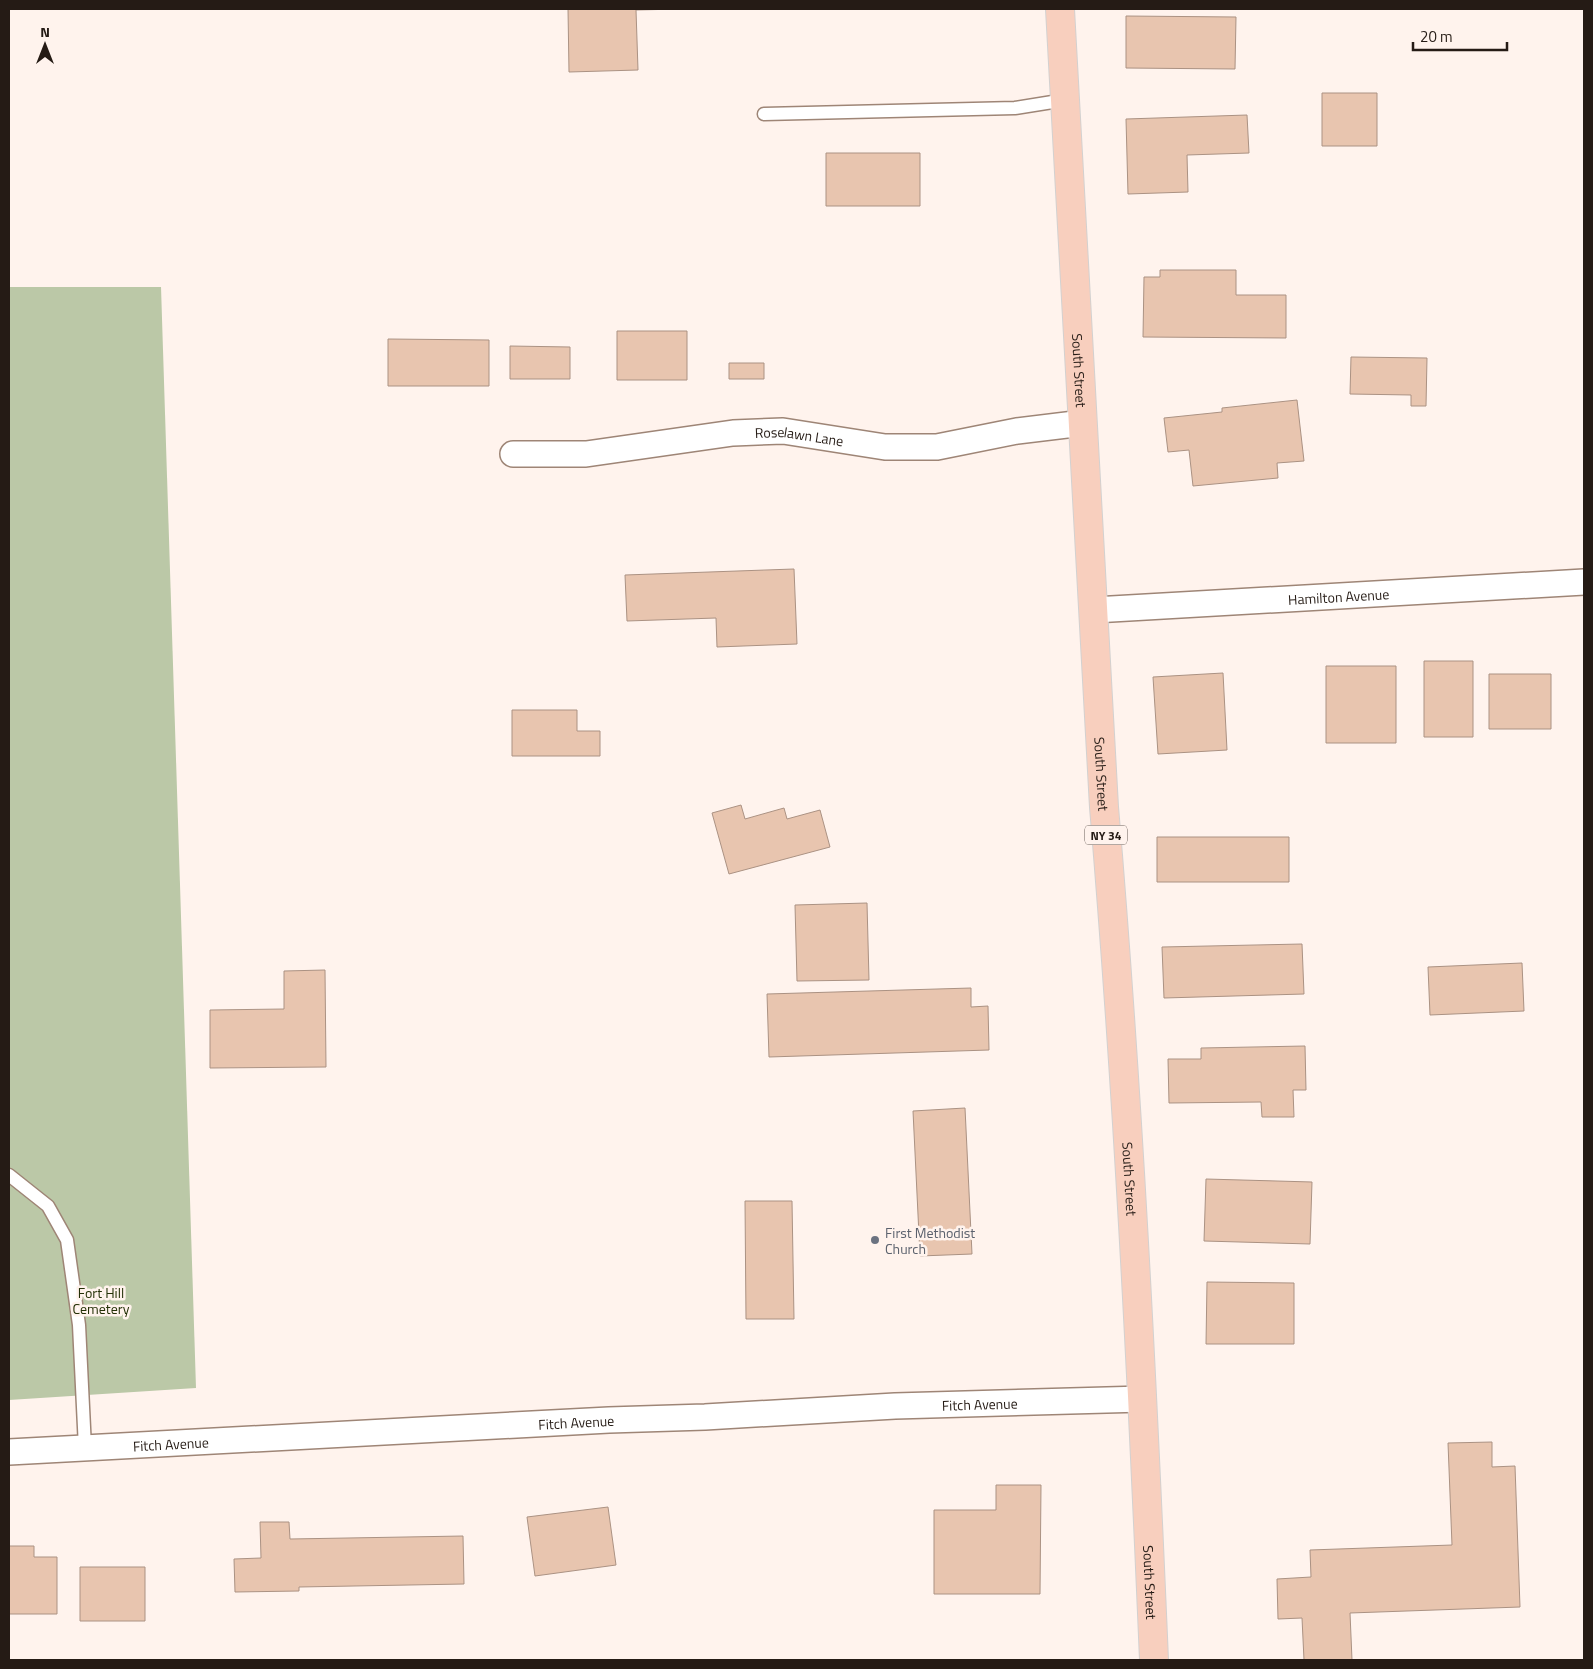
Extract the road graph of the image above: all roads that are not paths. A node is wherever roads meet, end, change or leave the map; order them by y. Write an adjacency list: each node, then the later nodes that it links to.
1 (1060, 9): 2 (main road, South Street / NY 34)
2 (1065, 100): 3 (lane); 4 (main road, South Street / NY 34)
3 (764, 114)
4 (1083, 423): 5 (street, Roselawn Lane); 7 (main road, South Street / NY 34)
5 (513, 454)
6 (1584, 582): 7 (street, Hamilton Avenue)
7 (1094, 610): 9 (main road, South Street / NY 34)
8 (9, 1175): 10 (lane)
9 (1143, 1399): 10 (street, Fitch Avenue); 12 (main road, South Street / NY 34)
10 (85, 1448): 11 (street, Fitch Avenue)
11 (9, 1452)
12 (1154, 1660)

